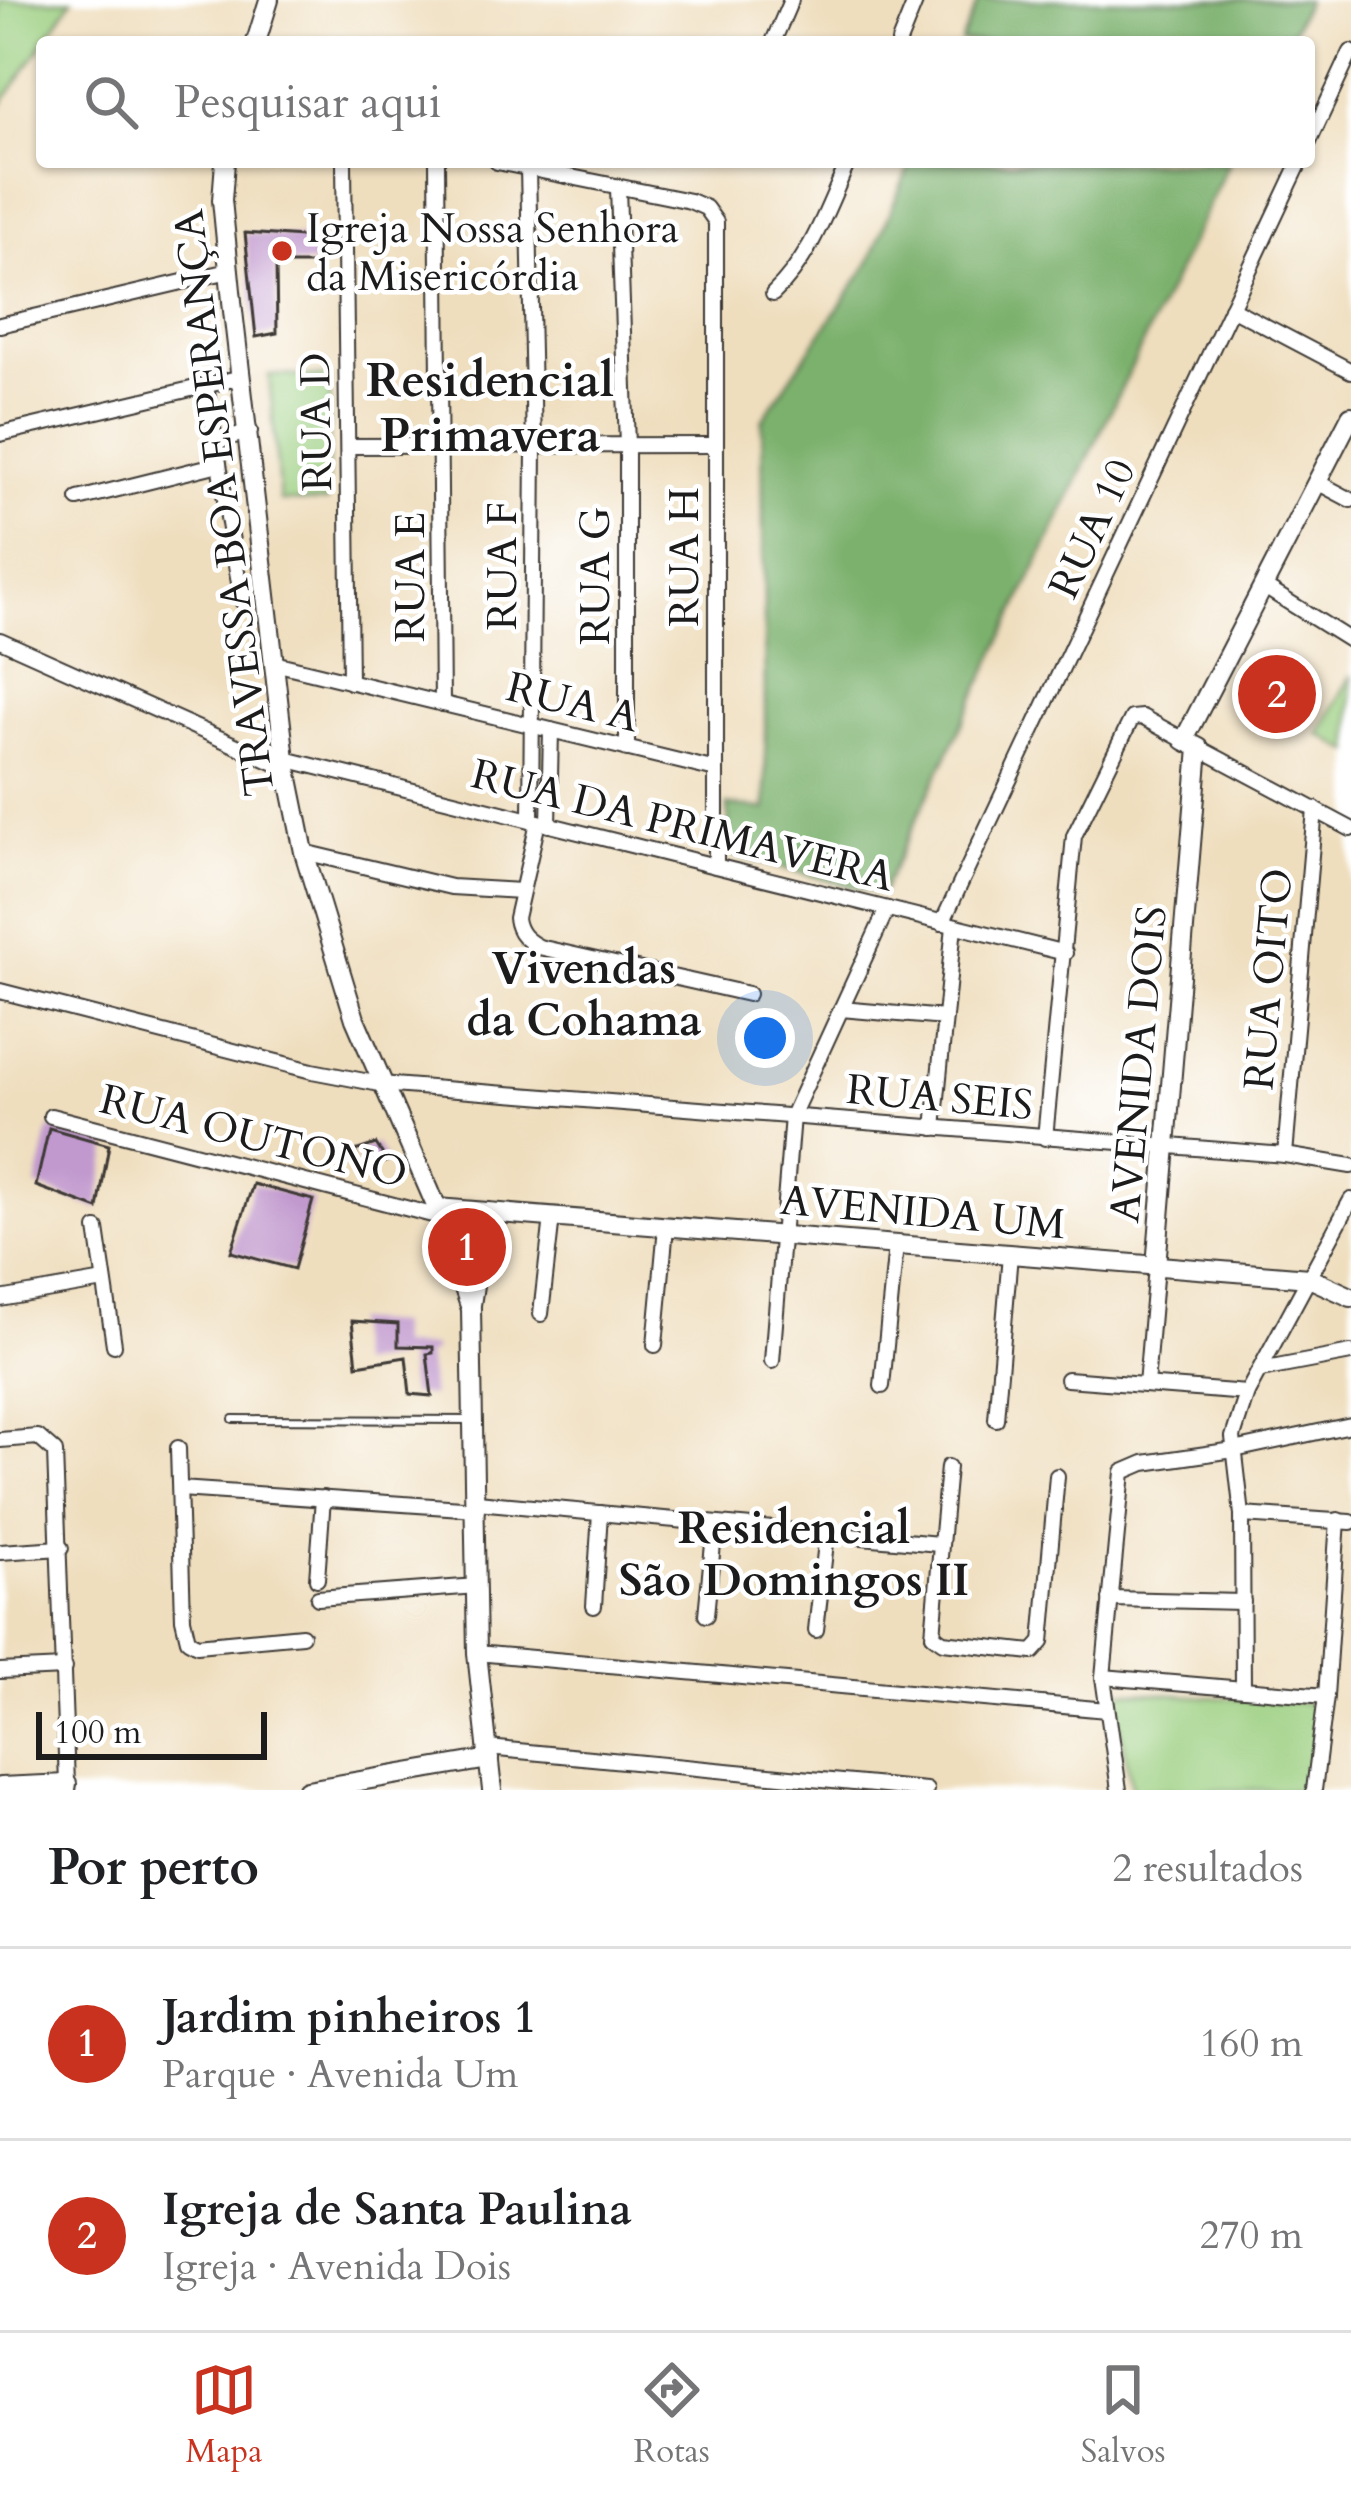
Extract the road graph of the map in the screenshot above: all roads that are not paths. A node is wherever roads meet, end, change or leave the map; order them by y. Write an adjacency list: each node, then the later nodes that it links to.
1 (268, 0): 4 (street)
2 (791, 0): 5 (street)
3 (916, 0): 6 (street)
4 (258, 36)
5 (776, 36)
6 (901, 36)
7 (1351, 52): 8 (street)
8 (1315, 129)
9 (225, 168): 16 (street, TRAVESSA BOA ESPERANÇA)
10 (344, 168): 28 (street, RUA D)
11 (436, 168): 29 (street, RUA E)
12 (528, 168): 15 (street); 30 (street, RUA F)
13 (845, 168): 17 (street)
14 (1297, 168): 18 (street, RUA 10)
15 (618, 188): 27 (street, RUA H); 31 (street, RUA G)
16 (229, 271): 19 (street); 21 (street, TRAVESSA BOA ESPERANÇA)
17 (773, 294)
18 (1231, 308): 20 (street); 56 (street, RUA 10)
19 (0, 326)
20 (1351, 371)
21 (242, 377): 22 (street); 24 (street, TRAVESSA BOA ESPERANÇA)
22 (206, 386): 25 (street); 26 (street)
23 (1351, 416): 33 (street, AVENIDA DOIS)
24 (250, 431): 26 (street); 40 (street, TRAVESSA BOA ESPERANÇA)
25 (0, 434)
26 (215, 442): 32 (street)
27 (716, 445): 31 (street); 48 (street, RUA H)
28 (348, 446): 29 (street); 41 (street, RUA D)
29 (442, 446): 30 (street); 42 (street, RUA E)
30 (534, 446): 31 (street); 43 (street, RUA F)
31 (627, 446): 46 (street, RUA G)
32 (219, 464): 34 (street); 37 (street)
33 (1317, 482): 35 (street); 36 (street, AVENIDA DOIS)
34 (78, 499)
35 (1351, 500)
36 (1263, 586): 39 (street); 45 (street, AVENIDA DOIS)
37 (242, 601)
38 (0, 640): 47 (street, RUA DA PRIMAVERA)
39 (1351, 640)
40 (274, 663): 41 (street, RUA A); 47 (street, TRAVESSA BOA ESPERANÇA)
41 (350, 682): 42 (street, RUA A)
42 (442, 704): 43 (street, RUA A)
43 (534, 726): 44 (street, RUA A); 50 (street, RUA F)
44 (551, 730): 46 (street, RUA A); 50 (street)
45 (1191, 744): 49 (street); 57 (street); 67 (street, AVENIDA DOIS)
46 (627, 748): 48 (street, RUA A)
47 (286, 763): 50 (street, RUA DA PRIMAVERA); 52 (street, TRAVESSA BOA ESPERANÇA)
48 (716, 770): 53 (street, RUA H)
49 (1315, 809): 51 (street); 68 (street, RUA OITO)
50 (539, 822): 53 (street, RUA DA PRIMAVERA); 54 (street)
51 (1351, 830)
52 (304, 852): 54 (street); 62 (street, TRAVESSA BOA ESPERANÇA)
53 (716, 866): 55 (street, RUA DA PRIMAVERA)
54 (521, 891): 59 (street)
55 (887, 909): 56 (street, RUA DA PRIMAVERA); 60 (street)
56 (948, 924): 57 (street, RUA DA PRIMAVERA); 61 (street, RUA 10)
57 (1065, 953): 66 (street)
58 (0, 992): 62 (street, RUA SEIS)
59 (748, 994)
60 (841, 1009): 61 (street); 64 (street)
61 (945, 1018): 65 (street, RUA 10)
62 (380, 1084): 64 (street, RUA SEIS); 71 (street, TRAVESSA BOA ESPERANÇA)
63 (51, 1116): 71 (street, RUA OUTONO)
64 (792, 1117): 65 (street, RUA SEIS); 76 (street)
65 (934, 1128): 66 (street, RUA SEIS)
66 (1046, 1138): 67 (street, RUA SEIS)
67 (1167, 1147): 68 (street, RUA SEIS); 79 (street, AVENIDA DOIS)
68 (1285, 1155): 69 (street, RUA SEIS)
69 (1351, 1166)
70 (1351, 1200): 80 (street)
71 (438, 1212): 72 (street, AVENIDA UM); 84 (street, TRAVESSA BOA ESPERANÇA)
72 (485, 1212): 73 (street, AVENIDA UM); 84 (street)
73 (552, 1217): 74 (street, AVENIDA UM); 85 (street)
74 (666, 1227): 76 (street, AVENIDA UM); 87 (street)
75 (97, 1229): 81 (street)
76 (782, 1236): 77 (street, AVENIDA UM); 89 (street)
77 (896, 1245): 78 (street, AVENIDA UM); 93 (street)
78 (1010, 1255): 79 (street, AVENIDA UM); 96 (street)
79 (1156, 1266): 80 (street, AVENIDA UM); 92 (street, AVENIDA DOIS)
80 (1310, 1278): 82 (street, AVENIDA UM); 90 (street)
81 (104, 1281): 83 (street); 86 (street)
82 (1351, 1298)
83 (0, 1299)
84 (470, 1310): 97 (street)
85 (541, 1314)
86 (114, 1345)
87 (655, 1345)
88 (1351, 1353): 90 (street)
89 (772, 1361)
90 (1261, 1370): 94 (street)
91 (1067, 1379): 92 (street)
92 (1146, 1385): 94 (street)
93 (882, 1386)
94 (1247, 1393): 101 (street)
95 (233, 1419): 97 (lane)
96 (996, 1419)
97 (476, 1420): 106 (street)
98 (1351, 1425): 101 (street)
99 (0, 1440): 113 (street)
100 (178, 1448): 104 (street)
101 (1234, 1450): 108 (street); 118 (street)
102 (948, 1467): 112 (street)
103 (1058, 1477): 112 (street)
104 (180, 1489): 105 (street); 123 (street)
105 (323, 1498): 106 (street); 115 (street)
106 (477, 1505): 107 (street); 116 (street)
107 (600, 1513): 110 (street); 120 (street)
108 (1242, 1515): 109 (street); 119 (street)
109 (1344, 1521): 129 (street)
110 (716, 1524): 111 (street); 121 (street)
111 (827, 1534): 112 (street); 122 (street)
112 (939, 1544)
113 (61, 1548): 114 (street); 125 (street)
114 (0, 1552)
115 (317, 1579)
116 (477, 1586): 117 (street); 124 (street)
117 (318, 1598)
118 (1110, 1599): 119 (street); 127 (street)
119 (1243, 1602): 128 (street)
120 (594, 1606)
121 (706, 1615)
122 (816, 1630)
123 (302, 1635)
124 (477, 1653): 130 (street); 131 (street)
125 (64, 1668): 126 (street); 133 (street)
126 (0, 1671)
127 (1103, 1677): 128 (street); 130 (street)
128 (1243, 1689): 129 (street)
129 (1326, 1696): 138 (street)
130 (1107, 1710): 137 (street)
131 (488, 1753): 134 (street); 135 (street); 136 (street)
132 (0, 1787): 133 (street)
133 (67, 1787)
134 (307, 1790)
135 (493, 1790)
136 (926, 1790)
137 (1119, 1790)
138 (1314, 1790)

